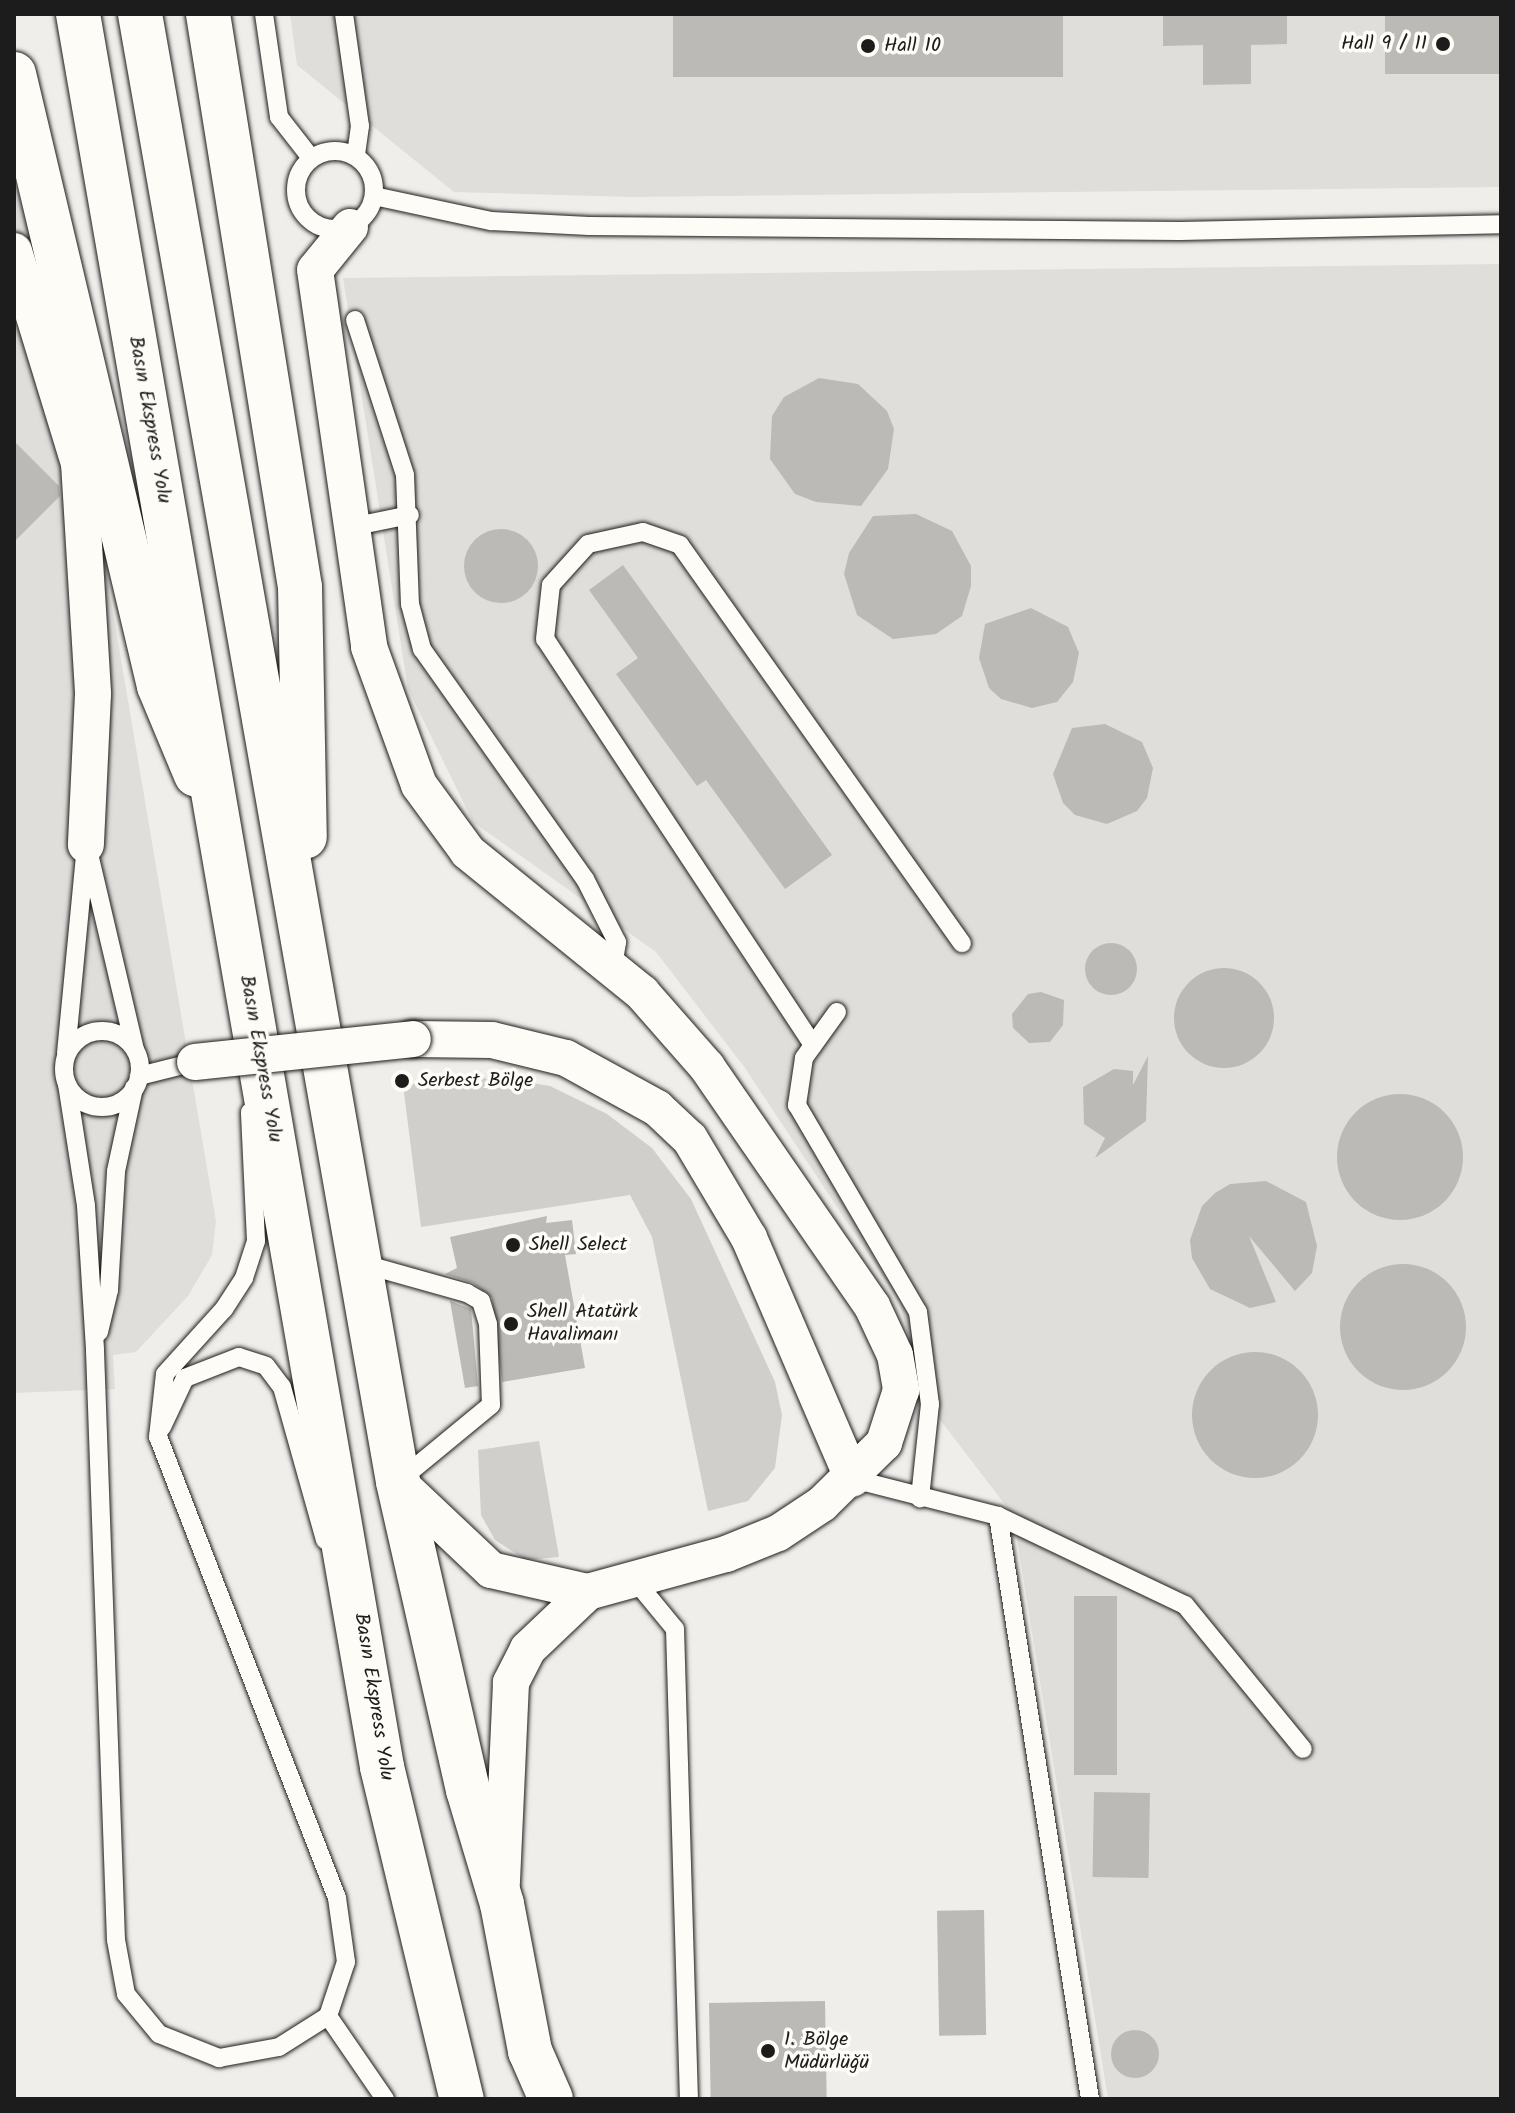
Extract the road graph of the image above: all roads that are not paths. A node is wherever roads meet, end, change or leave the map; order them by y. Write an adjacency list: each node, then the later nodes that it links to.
1 (78, 14): 16 (main road, Basın Ekspress Yolu)
2 (140, 14): 18 (main road)
3 (208, 14): 18 (main road)
4 (264, 14): 8 (lane)
5 (344, 14): 7 (lane)
6 (14, 74): 16 (main road)
7 (356, 156): 8 (lane); 9 (lane)
8 (311, 158): 11 (lane)
9 (374, 196): 10 (lane); 11 (lane)
10 (1501, 224)
11 (350, 227): 15 (street)
12 (14, 251): 17 (street)
13 (355, 320): 14 (lane)
14 (410, 515): 15 (lane); 20 (lane)
15 (351, 527): 20 (street)
16 (218, 807): 21 (main road, Basın Ekspress Yolu)
17 (86, 845): 24 (lane); 26 (lane)
18 (302, 931): 28 (main road)
19 (962, 943): 23 (lane)
20 (613, 968): 31 (street)
21 (248, 989): 30 (lane); 37 (main road, Basın Ekspress Yolu)
22 (837, 1012): 23 (lane)
23 (813, 1045): 33 (lane)
24 (65, 1058): 26 (lane); 27 (lane)
25 (195, 1062): 26 (lane); 31 (street, bridge)
26 (137, 1068): 27 (lane); 29 (lane)
27 (67, 1084): 29 (lane)
28 (360, 1263): 32 (main road); 32 (lane)
29 (95, 1351): 40 (lane)
30 (158, 1437): 37 (lane); 40 (lane)
31 (853, 1479): 33 (lane); 35 (street)
32 (398, 1482): 36 (street); 39 (main road)
33 (920, 1498): 34 (lane)
34 (998, 1516): 38 (lane); 47 (lane)
35 (633, 1578): 36 (street); 46 (lane)
36 (588, 1592): 39 (street)
37 (363, 1632): 43 (main road, Basın Ekspress Yolu)
38 (1303, 1749)
39 (502, 1904): 41 (main road)
40 (328, 2016): 42 (lane)
41 (530, 2051): 44 (lane); 45 (main road)
42 (385, 2099)
43 (462, 2099)
44 (535, 2099)
45 (551, 2099)
46 (689, 2099)
47 (1090, 2099)

